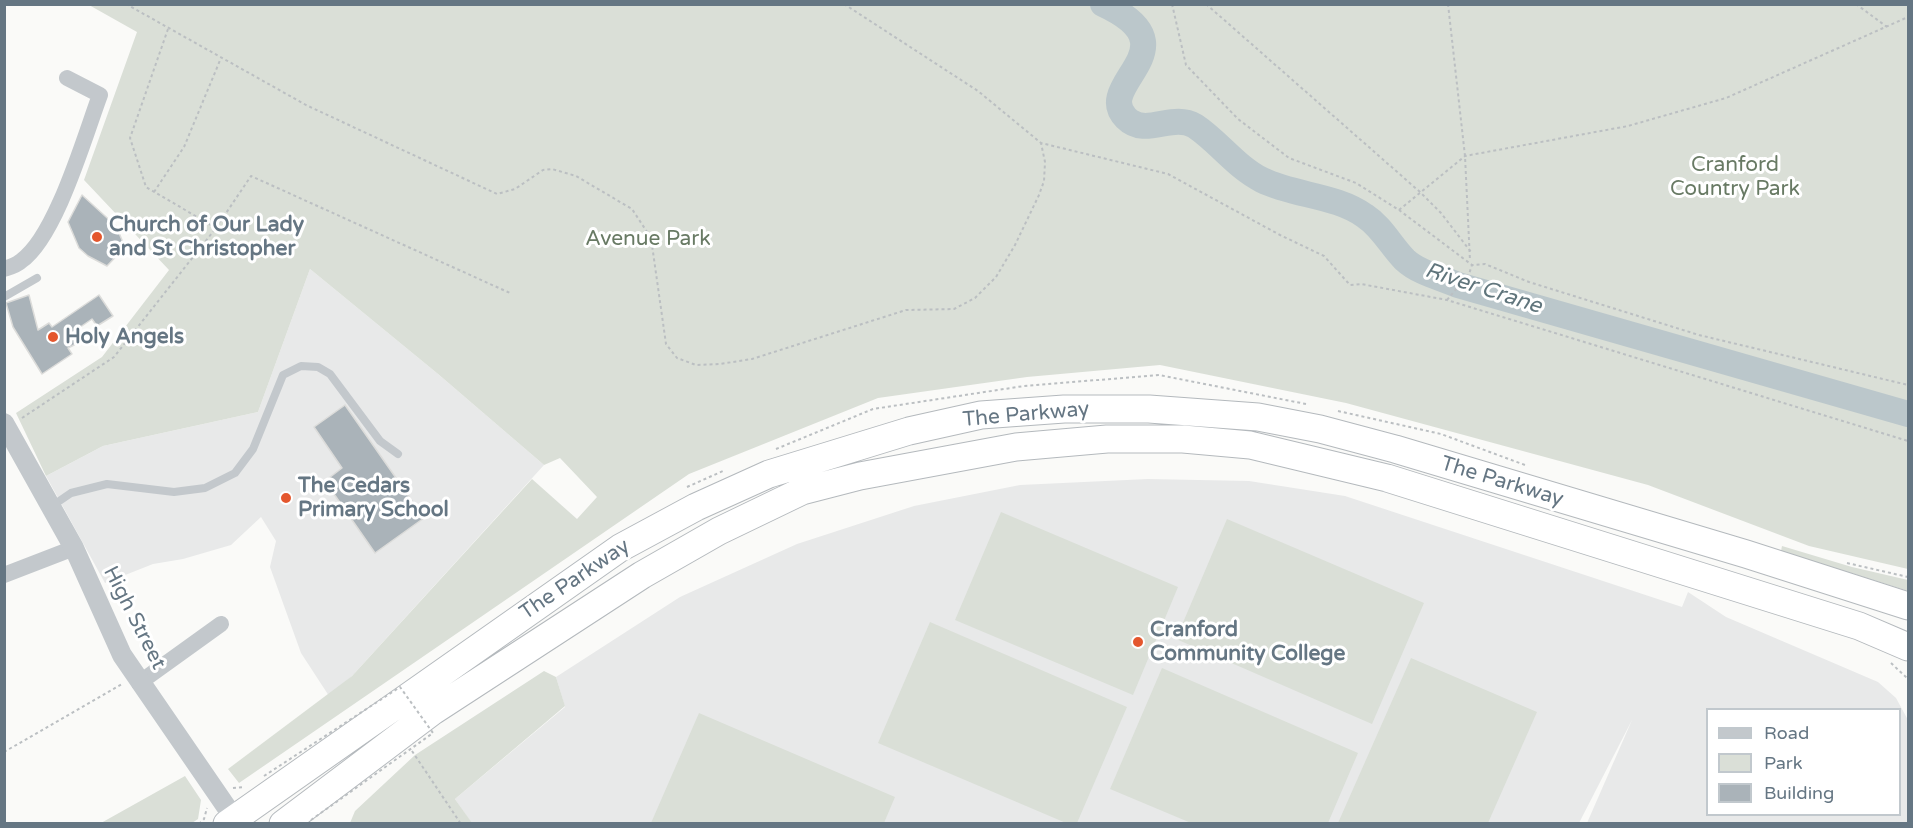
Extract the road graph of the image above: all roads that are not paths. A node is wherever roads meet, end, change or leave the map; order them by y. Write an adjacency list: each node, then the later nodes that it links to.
1 (68, 78): 2 (street)
2 (4, 269)
3 (37, 278): 4 (lane)
4 (4, 297)
5 (6, 425): 7 (street, High Street)
6 (398, 454): 7 (lane)
7 (51, 506): 8 (street, High Street)
8 (74, 548): 9 (street); 13 (street, High Street)
9 (4, 575)
10 (1908, 606): 14 (highway, The Parkway)
11 (220, 624): 13 (street)
12 (1908, 647): 15 (highway, The Parkway)
13 (137, 680): 14 (street, High Street)
14 (228, 817)
15 (297, 819)

